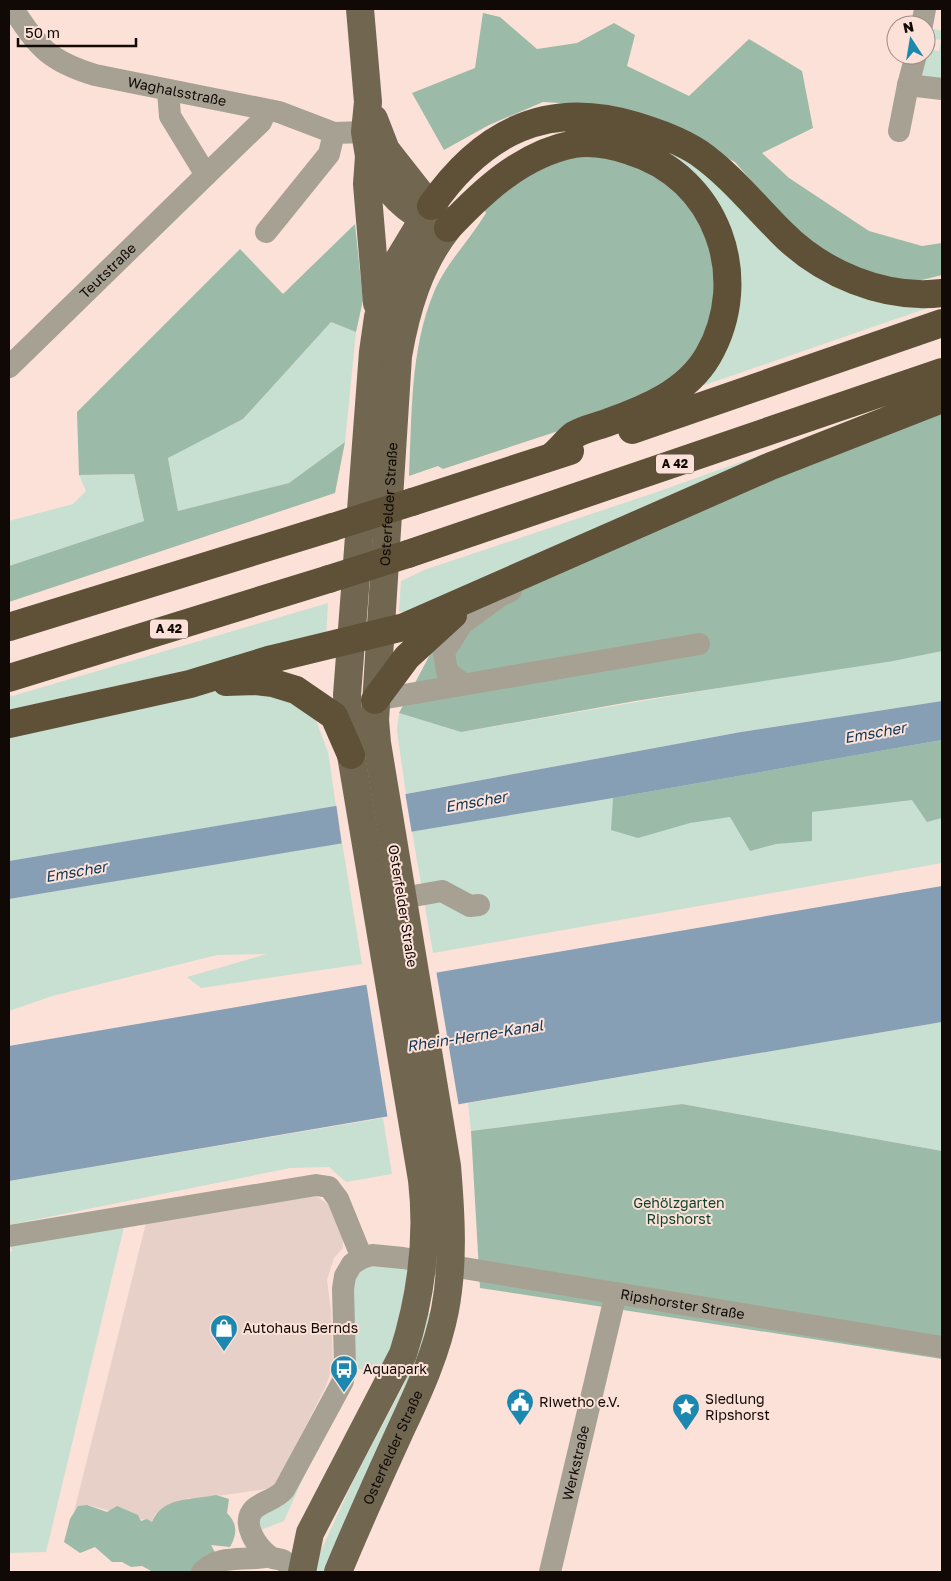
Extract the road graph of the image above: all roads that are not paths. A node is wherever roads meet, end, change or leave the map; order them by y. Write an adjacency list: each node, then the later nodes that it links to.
1 (13, 9): 6 (street, Waghalsstraße)
2 (360, 9): 7 (main road, Osterfelder Straße)
3 (913, 65): 4 (street)
4 (908, 85): 5 (street); 9 (street)
5 (942, 89)
6 (168, 91): 8 (street, Waghalsstraße); 12 (street)
7 (368, 102): 11 (main road, Osterfelder Straße); 13 (main road, Osterfelder Straße)
8 (266, 110): 10 (street, Waghalsstraße); 12 (street, Teutstraße)
9 (899, 131)
10 (334, 132): 11 (street, Waghalsstraße); 15 (street)
11 (367, 144): 13 (main road, Osterfelder Straße); 17 (main road, Osterfelder Straße)
12 (206, 175): 19 (street, Teutstraße)
13 (426, 212): 14 (main road, Osterfelder Straße); 16 (highway); 17 (main road, Osterfelder Straße)
14 (448, 228): 22 (highway); 26 (main road, Osterfelder Straße)
15 (266, 232)
16 (942, 293)
17 (378, 317): 27 (main road, Osterfelder Straße)
18 (942, 323): 22 (highway)
19 (9, 367)
20 (942, 372): 29 (highway, A 42, bridge)
21 (942, 399): 23 (highway)
22 (552, 456): 25 (highway, bridge)
23 (650, 518): 24 (highway); 31 (street)
24 (483, 593): 26 (highway); 32 (highway)
25 (9, 626)
26 (380, 633): 27 (highway); 32 (main road, Osterfelder Straße)
27 (350, 640): 30 (highway); 34 (main road, Osterfelder Straße)
28 (699, 644): 31 (street)
29 (9, 678)
30 (190, 684): 33 (highway); 34 (highway)
31 (464, 684): 32 (street)
32 (375, 700): 35 (main road, Osterfelder Straße)
33 (9, 724)
34 (352, 762): 37 (main road, Osterfelder Straße)
35 (402, 898): 36 (street); 37 (main road, Osterfelder Straße)
36 (479, 905)
37 (398, 954): 40 (main road, Osterfelder Straße); 41 (main road, Osterfelder Straße)
38 (9, 1236): 39 (street)
39 (362, 1258): 40 (street); 44 (street)
40 (423, 1262): 41 (street, Ripshorster Straße); 44 (main road, Osterfelder Straße)
41 (450, 1266): 42 (street, Ripshorster Straße); 46 (main road, Osterfelder Straße)
42 (616, 1294): 43 (street, Ripshorster Straße); 47 (street, Werkstraße)
43 (942, 1347)
44 (287, 1565): 45 (street)
45 (202, 1572)
46 (338, 1572)
47 (550, 1572)

